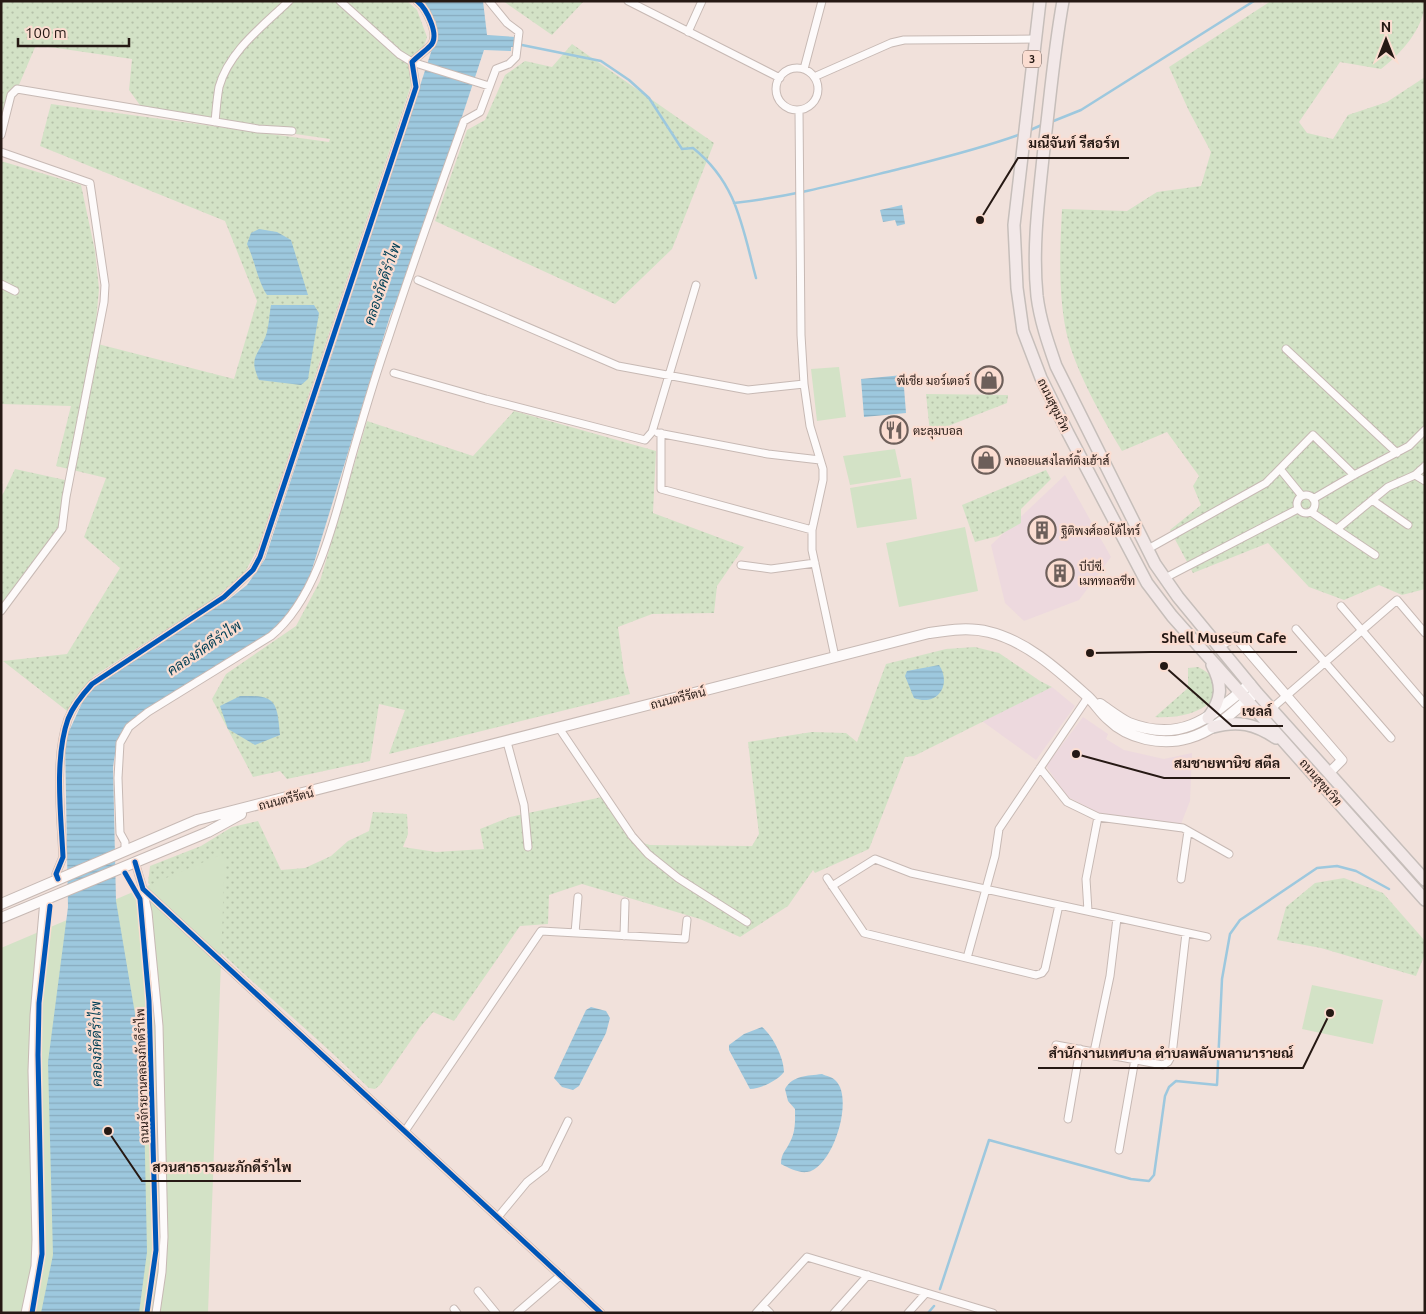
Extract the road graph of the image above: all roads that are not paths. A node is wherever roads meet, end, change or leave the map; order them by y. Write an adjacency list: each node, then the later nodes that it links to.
1 (289, 1): 18 (street)
2 (340, 1): 12 (street)
3 (417, 1): 12 (street)
4 (489, 1): 16 (street)
5 (628, 1): 10 (street)
6 (702, 1): 10 (street)
7 (1040, 1): 11 (highway, ถนนสุขุมวิท / 3)
8 (1063, 1): 35 (highway, ถนนสุขุมวิท / 3)
9 (820, 2): 13 (street)
10 (688, 32): 15 (street)
11 (1034, 39): 14 (street); 38 (highway, ถนนสุขุมวิท / 3)
12 (412, 62): 16 (street); 85 (street)
13 (804, 69): 14 (street); 15 (street)
14 (814, 77): 17 (street)
15 (780, 78): 17 (street)
16 (489, 86): 81 (street)
17 (799, 110): 29 (street)
18 (215, 122): 19 (street); 20 (street)
19 (292, 131)
20 (1, 135)
21 (1, 152): 56 (street)
22 (418, 280): 28 (street)
23 (1, 284): 25 (street)
24 (696, 285): 28 (street)
25 (15, 291)
26 (1286, 349): 33 (street)
27 (394, 373): 31 (street)
28 (668, 375): 29 (street); 31 (street)
29 (804, 384): 34 (street)
30 (1425, 430): 33 (street)
31 (652, 432): 32 (street)
32 (662, 433): 34 (street); 49 (street)
33 (1397, 453): 39 (street)
34 (820, 460): 49 (street)
35 (1105, 464): 38 (highway); 50 (highway, ถนนสุขุมวิท / 3)
36 (1425, 466): 40 (street)
37 (1280, 469): 39 (street); 42 (street); 50 (street)
38 (1091, 474): 62 (highway, ถนนสุขุมวิท / 3)
39 (1354, 475): 43 (street)
40 (1415, 475): 41 (street); 44 (street)
41 (1425, 481)
42 (1302, 496): 43 (street); 45 (street)
43 (1314, 499): 46 (street)
44 (1372, 500): 47 (street); 48 (street)
45 (1298, 509): 46 (street); 54 (street)
46 (1311, 512): 48 (street)
47 (1408, 526)
48 (1336, 529): 51 (street)
49 (812, 530): 52 (street)
50 (1148, 549): 54 (highway, ถนนสุขุมวิท / 3)
51 (1375, 555)
52 (815, 563): 53 (street); 63 (street)
53 (741, 565)
54 (1165, 578): 61 (highway, ถนนสุขุมวิท / 3)
55 (1341, 606): 58 (street)
56 (1, 611)
57 (1296, 629): 64 (street)
58 (1362, 631): 59 (street); 64 (street); 68 (street)
59 (1425, 633)
60 (1236, 637): 61 (street); 66 (street)
61 (1218, 647): 65 (highway, ถนนสุขุมวิท / 3)
62 (1205, 652): 65 (highway, ถนนสุขุมวิท / 3); 70 (highway)
63 (835, 657): 67 (main road, ถนนตรีรัตน์); 71 (main road, ถนนตรีรัตน์)
64 (1326, 662): 66 (street); 72 (street)
65 (1249, 692): 69 (highway, ถนนสุขุมวิท / 3); 70 (main road, ถนนตรีรัตน์); 74 (highway, ถนนสุขุมวิท / 3)
66 (1287, 696): 69 (street); 76 (street)
67 (1088, 697): 70 (main road, ถนนตรีรัตน์); 75 (street)
68 (1423, 699)
69 (1271, 709): 76 (highway, ถนนสุขุมวิท / 3)
70 (1211, 723): 74 (highway)
71 (559, 728): 73 (main road, ถนนตรีรัตน์); 101 (street)
72 (1391, 738)
73 (507, 742): 77 (main road, ถนนตรีรัตน์); 80 (street)
74 (1290, 747): 93 (highway, ถนนสุขุมวิท / 3)
75 (1040, 768): 78 (street); 90 (street)
76 (1329, 773): 87 (highway, ถนนสุขุมวิท / 3)
77 (252, 807): 81 (main road, ถนนตรีรัตน์); 83 (main road, ถนนตรีรัตน์)
78 (1098, 817): 79 (street); 97 (street)
79 (1188, 831): 82 (street); 86 (street)
80 (528, 846)
81 (125, 851): 85 (main road, ถนนตรีรัตน์)
82 (1229, 854)
83 (135, 862): 89 (street); 92 (main road, ถนนตรีรัตน์)
84 (827, 878): 88 (street)
85 (58, 879): 95 (main road, ถนนตรีรัตน์)
86 (1181, 879)
87 (1425, 880)
88 (832, 886): 90 (street); 106 (street)
89 (143, 889): 113 (street); 122 (street)
90 (986, 889): 96 (street); 106 (street)
91 (578, 897): 102 (street)
92 (44, 900): 98 (main road, ถนนตรีรัตน์); 121 (street)
93 (1425, 900)
94 (625, 902): 104 (street)
95 (1, 904)
96 (1058, 905): 97 (street); 106 (street)
97 (1088, 911): 99 (street)
98 (1, 918)
99 (1117, 918): 103 (street); 109 (street)
100 (687, 920): 104 (street)
101 (747, 922)
102 (575, 933): 104 (street); 113 (street)
103 (1186, 933): 105 (street); 110 (street)
104 (624, 936)
105 (1207, 937)
106 (967, 958)
107 (1056, 1045): 108 (street)
108 (1080, 1049): 109 (street); 111 (street)
109 (1094, 1052): 110 (street)
110 (1135, 1059): 114 (street)
111 (1068, 1119)
112 (568, 1121): 115 (street)
113 (405, 1131): 115 (street)
114 (1119, 1150)
115 (498, 1218): 116 (street)
116 (561, 1275): 124 (street); 125 (street)
117 (868, 1275): 119 (street); 120 (street); 128 (street)
118 (478, 1291): 123 (street)
119 (926, 1293): 129 (street); 130 (street)
120 (763, 1306): 126 (street); 127 (street)
121 (25, 1313)
122 (156, 1313)
123 (496, 1313)
124 (518, 1313)
125 (601, 1313)
126 (756, 1313)
127 (770, 1313)
128 (834, 1313)
129 (908, 1313)
130 (992, 1313)

